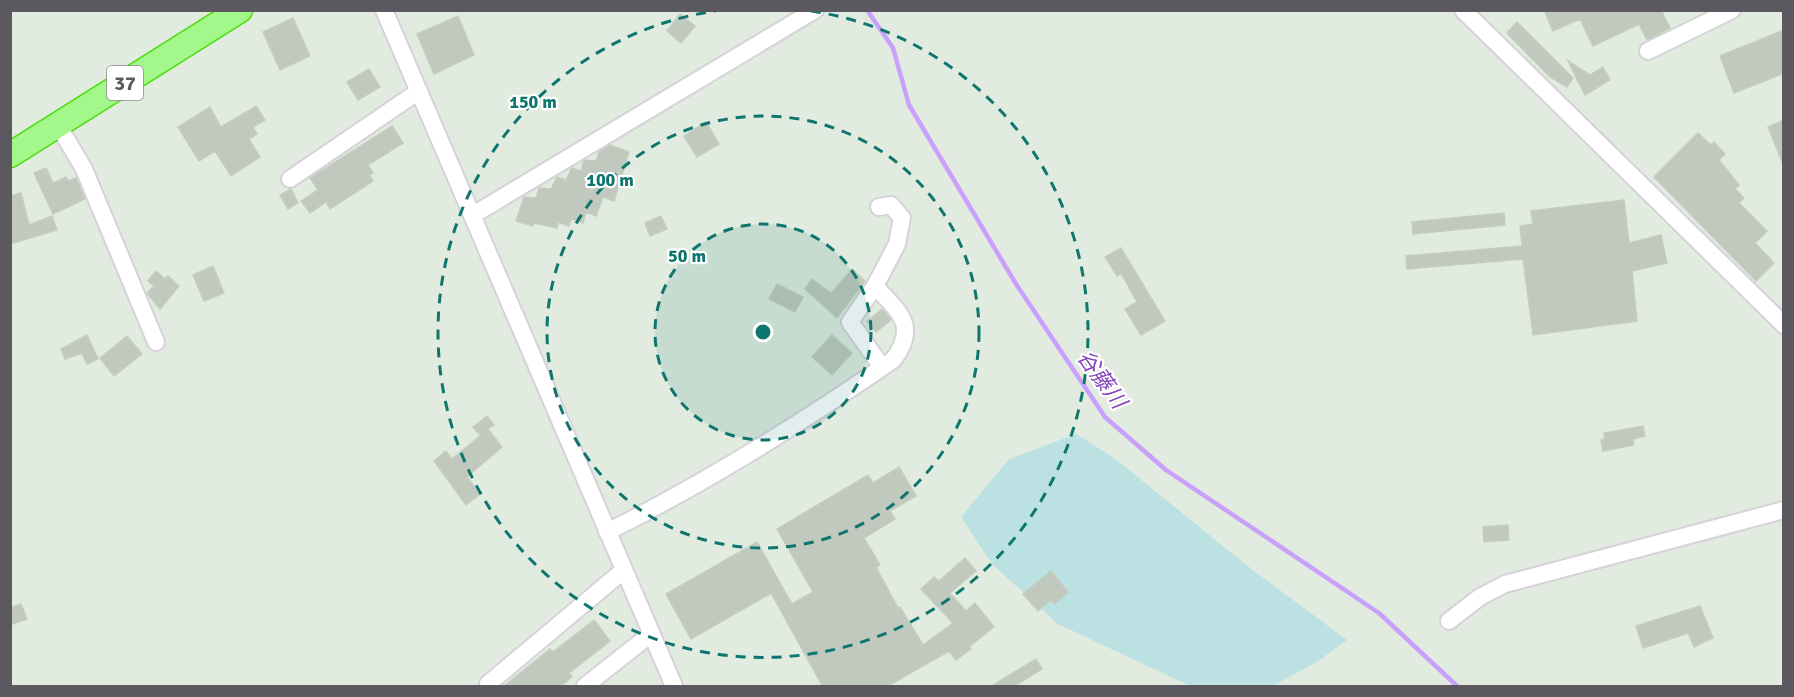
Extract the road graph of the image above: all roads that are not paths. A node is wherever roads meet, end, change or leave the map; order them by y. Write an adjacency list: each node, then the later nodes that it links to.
1 (240, 10): 8 (highway, 37)
2 (384, 10): 7 (street)
3 (815, 10): 12 (street)
4 (1463, 10): 14 (street)
5 (1732, 10): 6 (street)
6 (1648, 51)
7 (419, 91): 10 (street); 12 (street)
8 (58, 125): 9 (highway, 37); 15 (street)
9 (10, 155)
10 (290, 179)
11 (879, 207): 13 (street)
12 (473, 215): 18 (street)
13 (875, 286): 16 (street); 16 (street)
14 (1784, 325)
15 (156, 342)
16 (882, 368): 18 (street)
17 (1784, 510): 20 (street)
18 (607, 532): 19 (street)
19 (624, 570): 21 (street); 22 (street)
20 (1449, 621)
21 (651, 634): 23 (street); 24 (street)
22 (490, 687)
23 (585, 687)
24 (674, 687)

